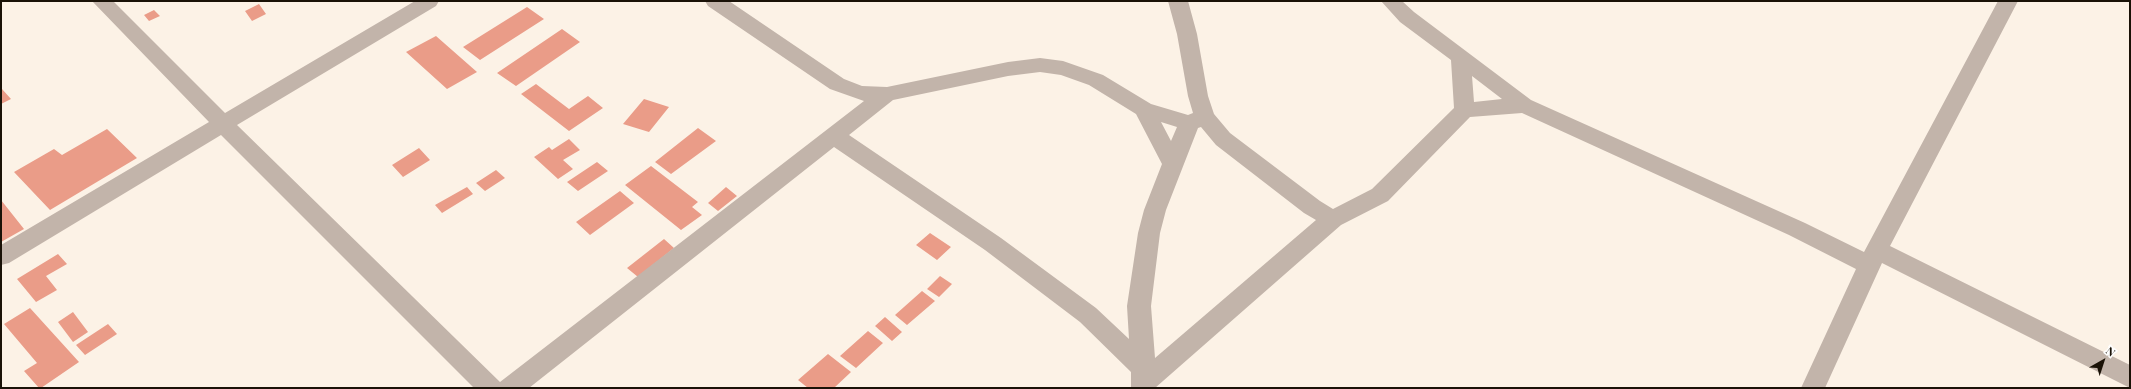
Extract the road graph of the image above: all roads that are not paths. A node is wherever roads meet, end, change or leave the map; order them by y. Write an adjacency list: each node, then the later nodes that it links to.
1 (102, 1): 13 (street)
2 (429, 1): 13 (street)
3 (715, 1): 8 (street)
4 (1178, 1): 12 (street)
5 (1391, 1): 7 (street)
6 (2008, 1): 18 (street)
7 (1461, 59): 9 (street); 11 (street)
8 (887, 94): 10 (street); 14 (street)
9 (1524, 106): 11 (street); 18 (street)
10 (1144, 109): 12 (street); 15 (street)
11 (1464, 110): 16 (street)
12 (1197, 120): 15 (street); 16 (street)
13 (222, 123): 17 (street); 21 (street)
14 (834, 136): 20 (street); 22 (street)
15 (1172, 163): 20 (street)
16 (1333, 219): 20 (street)
17 (1, 256)
18 (1873, 258): 19 (street); 23 (street)
19 (2130, 377)
20 (1143, 379)
21 (491, 388)
22 (510, 388)
23 (1813, 388)

